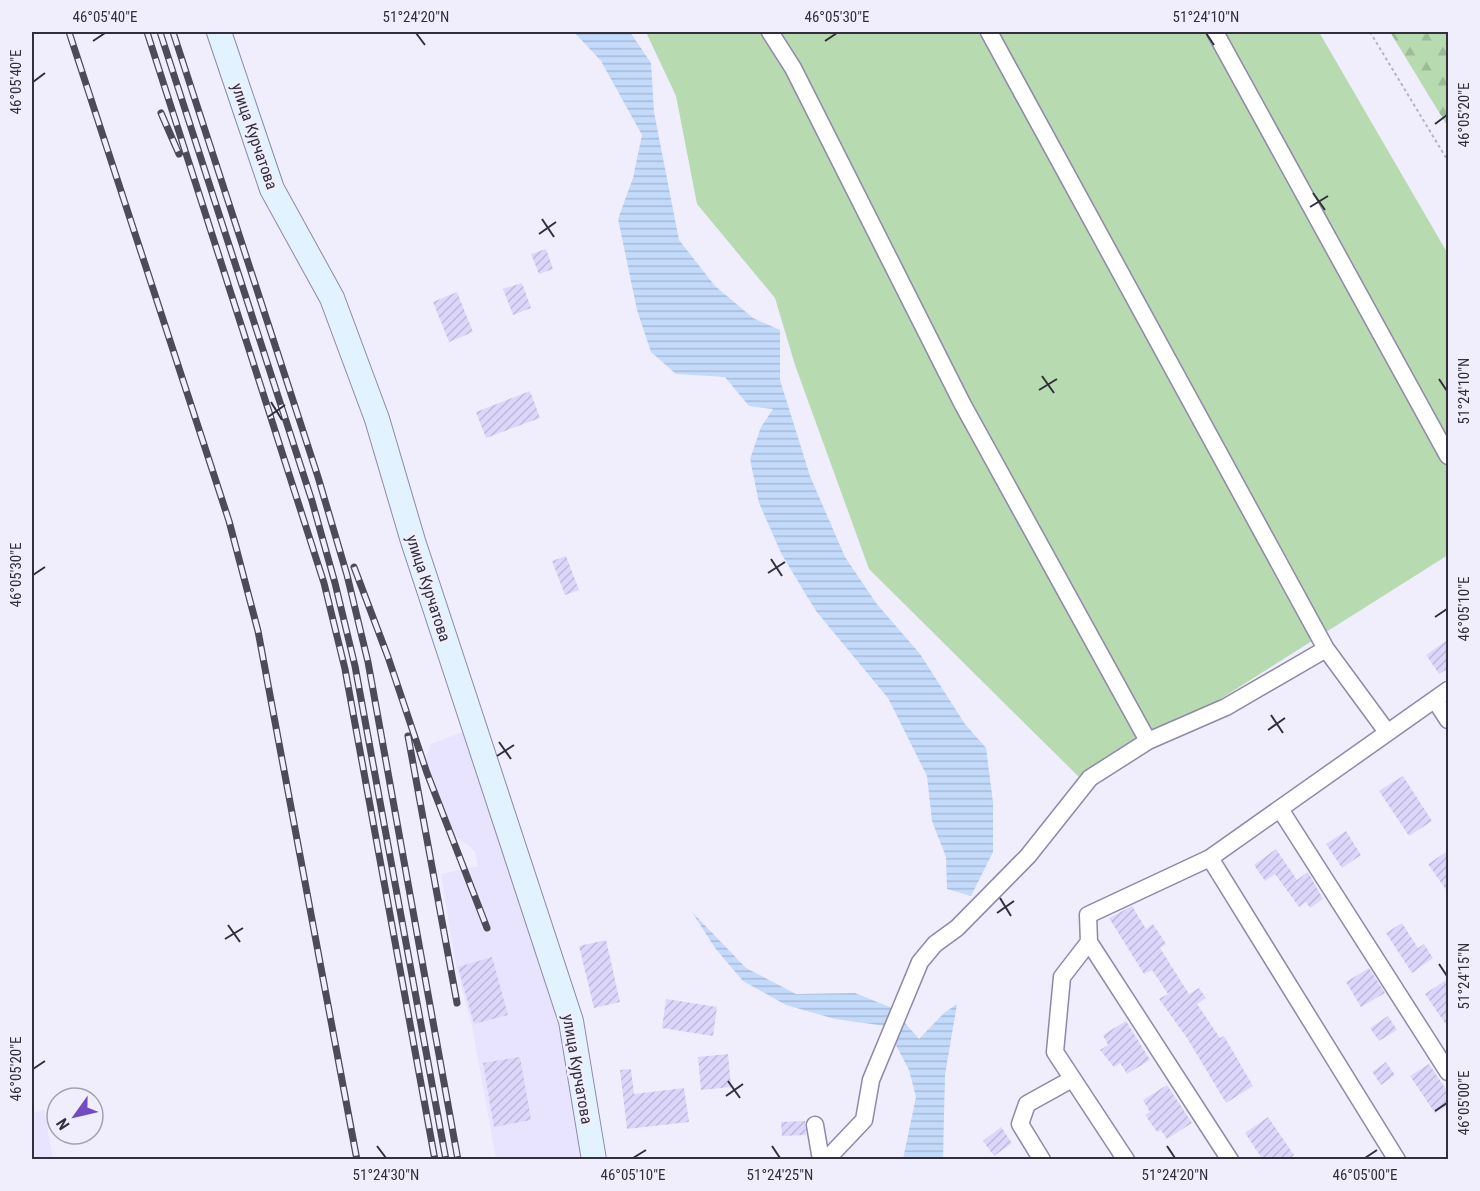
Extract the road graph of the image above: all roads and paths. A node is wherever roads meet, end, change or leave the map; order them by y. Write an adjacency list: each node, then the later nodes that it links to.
1 (219, 32): 19 (street, улица Курчатова)
2 (770, 32): 12 (street)
3 (988, 32): 8 (street)
4 (1215, 32): 7 (street)
5 (1370, 32): 6 (path)
6 (1449, 161)
7 (1449, 456)
8 (1326, 649): 11 (street); 12 (street)
9 (1442, 695): 10 (street); 11 (street)
10 (1449, 720)
11 (1387, 732): 13 (street)
12 (1148, 741): 21 (street)
13 (1280, 809): 14 (street); 16 (street)
14 (1210, 858): 15 (street); 25 (street)
15 (1089, 942): 17 (street); 24 (street)
16 (1449, 1072)
17 (1072, 1078): 22 (street); 23 (street)
18 (815, 1125): 20 (street)
19 (594, 1160)
20 (820, 1160)
21 (826, 1160)
22 (1042, 1160)
23 (1126, 1160)
24 (1230, 1160)
25 (1396, 1160)

